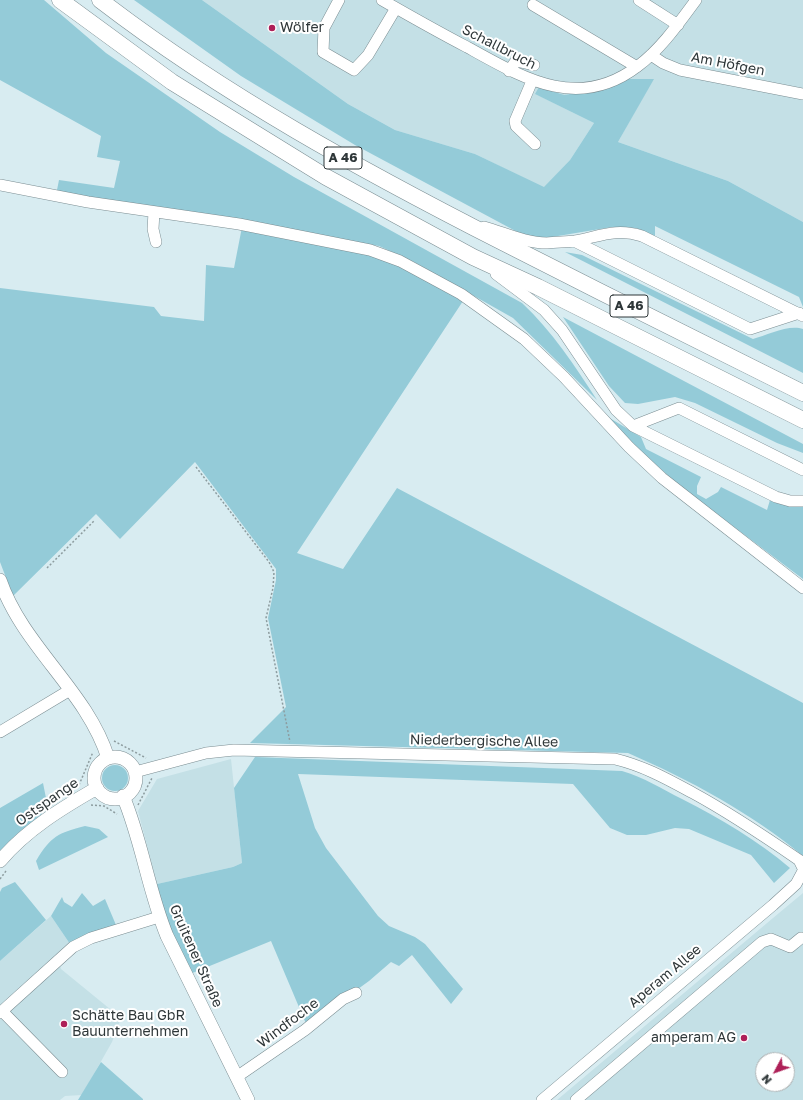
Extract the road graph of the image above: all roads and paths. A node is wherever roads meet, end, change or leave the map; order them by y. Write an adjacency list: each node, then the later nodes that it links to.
1 (60, 0): 22 (highway, A 46)
2 (100, 0): 19 (highway, A 46)
3 (339, 0): 8 (street)
4 (382, 0): 8 (street, Schallbruch)
5 (640, 0): 9 (street)
6 (696, 0): 9 (street, Schallbruch)
7 (533, 5): 12 (street)
8 (396, 8): 13 (street, Schallbruch)
9 (678, 25): 10 (street, Schallbruch)
10 (651, 55): 12 (street, Schallbruch); 15 (street, Am Höfgen)
11 (534, 65): 13 (street)
12 (638, 67): 14 (street, Schallbruch)
13 (509, 71): 14 (street, Schallbruch)
14 (532, 81): 16 (street)
15 (803, 94)
16 (536, 144)
17 (0, 185): 18 (street)
18 (154, 212): 21 (street); 33 (street)
19 (456, 218): 20 (street); 24 (highway, A 46)
20 (574, 241): 23 (street); 23 (street)
21 (156, 242)
22 (473, 257): 25 (highway, A 46); 26 (street)
23 (801, 315)
24 (803, 393)
25 (803, 420)
26 (634, 426): 28 (street); 29 (street)
27 (196, 467): 37 (path)
28 (803, 470)
29 (803, 501)
30 (96, 520): 31 (path)
31 (47, 568)
32 (0, 580): 34 (main road)
33 (803, 588)
34 (70, 690): 35 (street); 38 (main road)
35 (0, 732)
36 (94, 749): 41 (path)
37 (292, 751): 39 (street, Niederbergische Allee); 45 (street, Niederbergische Allee)
38 (108, 758): 39 (main road); 40 (main road)
39 (134, 772): 42 (main road)
40 (97, 788): 41 (main road, Ostspange); 42 (main road)
41 (84, 795): 43 (path); 44 (main road, Ostspange)
42 (123, 796): 48 (main road, Gruitener Straße)
43 (120, 819)
44 (3, 865): 47 (path)
45 (803, 868)
46 (803, 871): 55 (street, Aperam Allee)
47 (0, 879)
48 (159, 917): 51 (street); 53 (main road, Gruitener Straße)
49 (801, 938): 56 (street)
50 (356, 993): 53 (street, Windfoche)
51 (1, 1012): 52 (street)
52 (62, 1072)
53 (238, 1076): 54 (main road, Gruitener Straße)
54 (248, 1100)
55 (542, 1100)
56 (576, 1100)

